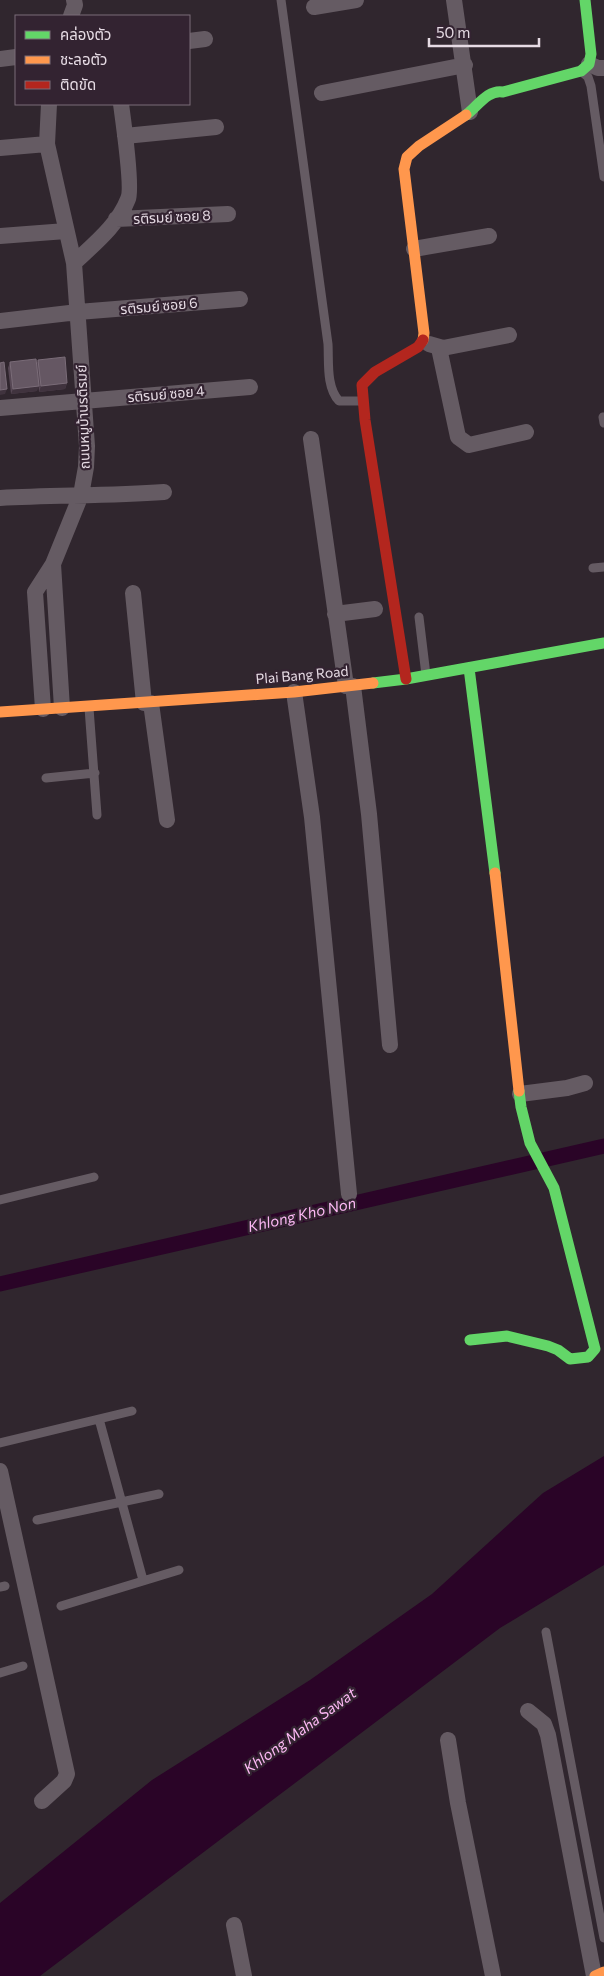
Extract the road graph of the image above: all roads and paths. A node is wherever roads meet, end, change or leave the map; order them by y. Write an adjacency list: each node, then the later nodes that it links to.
1 (281, 0): 34 (lane)
2 (356, 0): 5 (street)
3 (454, 0): 8 (street)
4 (584, 0): 9 (street)
5 (314, 7)
6 (15, 58): 7 (street)
7 (0, 59)
8 (464, 65): 10 (street); 13 (street)
9 (591, 68): 13 (street); 18 (lane)
10 (322, 93)
11 (50, 105): 16 (street, ถนนหมูบ้านรติรมย์)
12 (120, 105): 15 (street)
13 (470, 112): 24 (street)
14 (216, 127): 15 (street)
15 (125, 136): 20 (street)
16 (47, 144): 17 (street); 21 (street, ถนนหมูบ้านรติรมย์)
17 (0, 148)
18 (604, 177)
19 (228, 214): 20 (street, รติรมย์ ซอย 8)
20 (116, 219): 25 (street)
21 (66, 231): 22 (street); 25 (street, ถนนหมูบ้านรติรมย์)
22 (0, 236)
23 (490, 236): 24 (street)
24 (414, 249): 30 (street)
25 (74, 263): 27 (street, ถนนหมูบ้านรติรมย์)
26 (240, 299): 27 (street, รติรมย์ ซอย 6)
27 (78, 312): 28 (street, รติรมย์ ซอย 6); 33 (street, ถนนหมูบ้านรติรมย์)
28 (0, 321)
29 (509, 335): 31 (street)
30 (423, 341): 31 (street); 34 (street)
31 (440, 348): 36 (street)
32 (250, 387): 33 (street, รติรมย์ ซอย 4)
33 (83, 400): 35 (street, รติรมย์ ซอย 4); 39 (street, ถนนหมูบ้านรติรมย์)
34 (363, 401): 51 (street)
35 (0, 408)
36 (526, 432)
37 (311, 439): 46 (street)
38 (164, 492): 39 (street)
39 (81, 495): 40 (street); 41 (street, ถนนหมูบ้านรติรมย์)
40 (0, 498)
41 (53, 564): 56 (street); 57 (street, ถนนหมูบ้านรติรมย์)
42 (604, 567): 43 (lane)
43 (594, 568)
44 (133, 593): 54 (street)
45 (375, 608): 46 (street)
46 (335, 614): 52 (street)
47 (419, 617): 50 (lane)
48 (604, 644): 49 (street, Plai Bang Road)
49 (469, 668): 50 (street, Plai Bang Road); 65 (street)
50 (426, 676): 51 (street, Plai Bang Road)
51 (406, 679): 52 (street, Plai Bang Road)
52 (350, 686): 53 (street, Plai Bang Road); 63 (street)
53 (294, 692): 54 (street, Plai Bang Road); 67 (street)
54 (148, 703): 55 (street, Plai Bang Road); 62 (street)
55 (89, 706): 56 (street, Plai Bang Road); 59 (lane)
56 (62, 708): 57 (street, Plai Bang Road)
57 (43, 709): 58 (street, Plai Bang Road)
58 (0, 712)
59 (94, 773): 60 (lane); 61 (lane)
60 (46, 778)
61 (97, 815)
62 (167, 820)
63 (390, 1045)
64 (585, 1083): 65 (street)
65 (520, 1094): 69 (street)
66 (94, 1177): 68 (lane)
67 (349, 1194)
68 (0, 1200)
69 (470, 1340)
70 (132, 1411): 71 (lane)
71 (99, 1419): 72 (lane); 75 (lane)
72 (0, 1444)
73 (0, 1471): 85 (street)
74 (159, 1494): 75 (lane)
75 (121, 1500): 76 (lane); 78 (lane)
76 (37, 1520)
77 (179, 1570): 78 (lane)
78 (143, 1580): 79 (lane)
79 (61, 1606)
80 (546, 1632): 87 (lane)
81 (23, 1666): 82 (lane)
82 (0, 1673)
83 (528, 1712): 91 (street)
84 (448, 1740): 90 (street)
85 (42, 1801)
86 (234, 1925): 89 (street)
87 (604, 1938)
88 (604, 1972): 91 (street)
89 (244, 1976)
90 (493, 1976)
91 (594, 1976)

